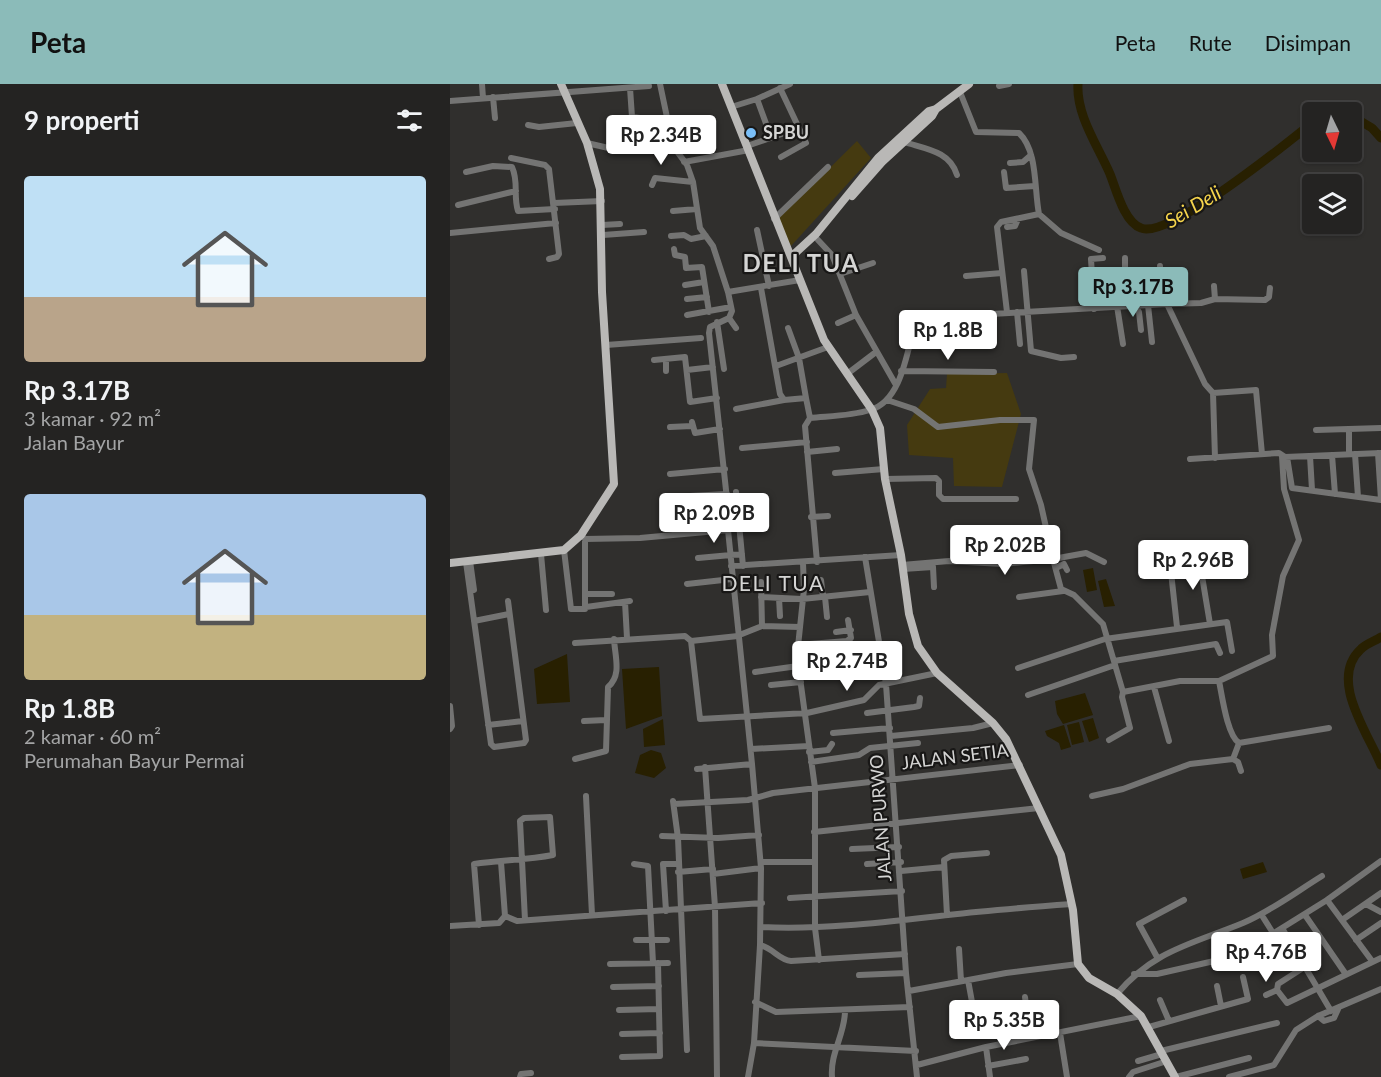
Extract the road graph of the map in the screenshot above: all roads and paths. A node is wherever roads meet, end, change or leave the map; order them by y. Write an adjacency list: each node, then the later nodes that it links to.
1 (483, 84): 15 (street)
2 (660, 84): 12 (street)
3 (722, 84): 18 (main road)
4 (790, 84): 11 (street)
5 (969, 84): 13 (main road)
6 (1009, 84): 8 (street)
7 (649, 85): 10 (street); 12 (street)
8 (999, 86)
9 (562, 87): 10 (street); 14 (street); 22 (main road)
10 (630, 88): 21 (street)
11 (780, 88): 16 (street); 24 (street)
12 (660, 92): 29 (street)
13 (960, 92): 19 (main road); 30 (street)
14 (493, 97): 15 (street); 20 (street)
15 (483, 98): 17 (street)
16 (757, 99): 18 (street); 25 (street)
17 (450, 100)
18 (731, 107): 28 (main road)
19 (936, 109): 26 (main road); 67 (main road)
20 (495, 118)
21 (640, 118)
22 (577, 123): 23 (street); 27 (main road)
23 (528, 124)
24 (799, 128): 25 (street); 31 (street)
25 (771, 137): 28 (street)
26 (904, 142): 38 (street); 61 (main road)
27 (587, 143): 29 (street); 43 (main road)
28 (748, 148): 33 (street); 49 (main road)
29 (675, 151): 33 (street)
30 (1031, 154): 34 (street); 41 (street)
31 (781, 157)
32 (512, 158): 45 (street)
33 (684, 162): 39 (street)
34 (1010, 163)
35 (828, 167): 49 (street)
36 (466, 172): 42 (street)
37 (1004, 172): 41 (street)
38 (957, 175)
39 (693, 182): 40 (street); 46 (street)
40 (652, 185)
41 (1035, 186): 48 (street)
42 (516, 191): 44 (street); 45 (street)
43 (602, 201): 45 (street); 53 (main road)
44 (458, 205)
45 (554, 206): 51 (street)
46 (697, 209): 47 (street); 60 (street)
47 (673, 211)
48 (1039, 214): 50 (street); 63 (street)
49 (774, 219): 67 (main road)
50 (1018, 219): 54 (street); 71 (street)
51 (556, 223): 57 (street); 66 (street)
52 (620, 224): 53 (street)
53 (602, 225): 58 (main road)
54 (1007, 227)
55 (757, 230): 77 (street)
56 (644, 232): 58 (street)
57 (450, 233)
58 (603, 235): 108 (main road)
59 (671, 236): 60 (street)
60 (706, 236): 81 (street)
61 (818, 240): 67 (main road); 72 (street)
62 (674, 249): 75 (street)
63 (1099, 250)
64 (1103, 258): 91 (street)
65 (1125, 258): 88 (street)
66 (549, 259)
67 (792, 259): 74 (main road)
68 (873, 263): 72 (street)
69 (1160, 266): 85 (street)
70 (1024, 271): 92 (street)
71 (1002, 273): 73 (street); 94 (street)
72 (840, 274): 97 (street)
73 (966, 276)
74 (800, 280): 77 (street); 109 (main road)
75 (704, 282): 76 (street); 82 (street)
76 (685, 285)
77 (769, 286): 79 (street)
78 (1214, 286): 84 (street)
79 (761, 288): 81 (street); 115 (street)
80 (1270, 288): 84 (street)
81 (728, 292): 90 (street)
82 (707, 297): 83 (street); 93 (street)
83 (687, 299)
84 (1215, 299): 85 (street)
85 (1164, 304): 86 (street); 124 (street)
86 (1148, 305): 89 (street); 105 (street)
87 (1117, 306): 88 (street); 91 (street); 107 (street)
88 (1125, 306): 89 (street)
89 (1135, 306): 103 (street)
90 (731, 307): 93 (street); 98 (street)
91 (1094, 309): 92 (street)
92 (1029, 311): 95 (street); 111 (street)
93 (709, 312): 96 (street)
94 (1007, 312): 95 (street); 120 (street)
95 (1017, 312): 106 (street)
96 (687, 315)
97 (856, 315): 100 (street); 110 (street)
98 (729, 318): 99 (street); 101 (street)
99 (717, 322): 116 (street); 117 (street)
100 (838, 323)
101 (736, 328)
102 (788, 328): 112 (street)
103 (1141, 330)
104 (701, 338): 108 (street)
105 (1152, 342)
106 (1020, 344)
107 (1123, 344)
108 (606, 345): 166 (main road)
109 (828, 347): 112 (street); 122 (main road)
110 (876, 352): 122 (street); 123 (street)
111 (1074, 357)
112 (799, 358): 115 (street); 126 (street)
113 (666, 359): 114 (street); 118 (street); 119 (street)
114 (654, 360)
115 (776, 366): 127 (street)
116 (713, 367): 118 (street); 125 (street)
117 (724, 369)
118 (687, 370): 125 (street)
119 (666, 371)
120 (901, 371): 121 (street); 123 (street)
121 (994, 372)
122 (847, 374): 130 (main road)
123 (896, 385): 128 (street)
124 (1213, 393): 142 (street); 147 (street)
125 (717, 398): 134 (street)
126 (806, 398): 127 (street); 131 (street)
127 (784, 400): 129 (street)
128 (887, 400): 130 (street); 174 (street)
129 (736, 409)
130 (872, 410): 131 (street); 150 (main road)
131 (810, 418): 137 (street)
132 (670, 428): 134 (street)
133 (1381, 428): 135 (street)
134 (720, 429): 149 (street)
135 (1349, 429): 136 (street); 143 (street)
136 (1316, 430)
137 (807, 442): 138 (street); 140 (street)
138 (742, 448)
139 (837, 448): 140 (street)
140 (807, 452): 163 (street)
141 (1379, 453): 143 (street); 161 (street)
142 (1262, 454): 145 (street); 147 (street)
143 (1352, 454): 144 (street); 159 (street)
144 (1332, 455): 146 (street); 157 (street)
145 (1285, 456): 146 (street); 154 (street); 231 (street)
146 (1310, 456): 154 (street)
147 (1215, 458): 148 (street)
148 (1190, 459)
149 (725, 468): 152 (street); 156 (street)
150 (884, 469): 151 (street); 153 (main road)
151 (835, 473)
152 (670, 474)
153 (885, 479): 160 (street); 171 (main road)
154 (1312, 490): 157 (street)
155 (736, 492): 164 (street)
156 (727, 494): 158 (street); 165 (street)
157 (1335, 494): 159 (street)
158 (690, 496)
159 (1358, 497): 161 (street)
160 (1016, 500)
161 (1381, 500)
162 (828, 516): 163 (street)
163 (811, 517): 176 (street)
164 (740, 526): 165 (street); 169 (street)
165 (729, 528): 166 (street); 170 (street)
166 (583, 537): 167 (main road); 192 (street)
167 (560, 551): 168 (main road); 200 (street)
168 (540, 554): 175 (main road); 201 (street)
169 (742, 554): 170 (street); 180 (street)
170 (730, 555): 173 (street); 181 (street)
171 (901, 555): 172 (street); 182 (main road)
172 (865, 557): 176 (street); 191 (street, JALAN PURWO)
173 (698, 558)
174 (1053, 559): 177 (street); 182 (street); 183 (street)
175 (468, 561): 178 (main road); 206 (street)
176 (817, 562): 179 (street)
177 (1104, 562)
178 (450, 563)
179 (803, 563): 180 (street); 198 (street)
180 (743, 566): 181 (street)
181 (731, 567): 185 (street)
182 (902, 567): 189 (street); 228 (main road)
183 (1056, 568): 184 (street); 190 (street)
184 (1067, 570)
185 (732, 579): 188 (street); 213 (street)
186 (821, 580): 195 (street)
187 (761, 582): 194 (street)
188 (687, 584)
189 (934, 587)
190 (1063, 591): 196 (street); 216 (street)
191 (870, 592): 195 (street); 222 (street, JALAN PURWO)
192 (586, 594): 193 (street); 200 (street)
193 (612, 594)
194 (761, 597): 197 (street); 208 (street)
195 (824, 597): 198 (street); 204 (street)
196 (1019, 597)
197 (779, 598): 198 (street); 203 (street)
198 (802, 599): 209 (street)
199 (508, 601): 202 (street)
200 (586, 607): 214 (street)
201 (546, 610)
202 (509, 614): 206 (street); 245 (street)
203 (780, 616)
204 (827, 617)
205 (849, 620): 211 (street)
206 (476, 621): 248 (street)
207 (1210, 624): 210 (street); 210 (street); 220 (street)
208 (762, 626): 209 (street); 213 (street)
209 (800, 627): 219 (street)
210 (1177, 627): 216 (street)
211 (851, 630): 212 (street); 219 (street)
212 (836, 632)
213 (740, 635): 217 (street); 243 (street)
214 (627, 638): 215 (street); 217 (street)
215 (614, 639): 218 (street); 244 (street)
216 (1105, 639): 224 (street); 226 (street)
217 (691, 641): 243 (street)
218 (575, 643)
219 (797, 645): 225 (street)
220 (1232, 651)
221 (1220, 653): 224 (street)
222 (883, 659): 223 (street); 229 (street, JALAN PURWO)
223 (853, 662)
224 (1114, 663): 236 (street); 237 (street)
225 (798, 666): 227 (street); 232 (street)
226 (1018, 669)
227 (755, 672)
228 (937, 673): 233 (street); 247 (main road)
229 (885, 674): 230 (street); 233 (street, JALAN PURWO)
230 (853, 677)
231 (1219, 681): 235 (street); 257 (street)
232 (801, 682): 234 (street); 241 (street)
233 (886, 684): 240 (street, JALAN PURWO); 241 (street)
234 (771, 686)
235 (1154, 687): 236 (street); 255 (street)
236 (1123, 692): 254 (street)
237 (1028, 695)
238 (920, 698): 240 (street)
239 (450, 706): 251 (street)
240 (889, 711): 242 (street); 249 (street, JALAN PURWO)
241 (807, 713): 243 (street); 261 (street)
242 (867, 713)
243 (747, 716): 260 (street)
244 (606, 720): 246 (street); 262 (street)
245 (523, 721): 248 (street); 248 (street)
246 (584, 721)
247 (993, 723): 253 (street); 266 (main road)
248 (488, 725)
249 (890, 728): 252 (street); 253 (street, JALAN PURWO)
250 (1329, 728): 257 (street)
251 (450, 729)
252 (832, 733)
253 (891, 736): 259 (street, JALAN PURWO)
254 (1109, 740)
255 (1170, 741)
256 (918, 743): 259 (street)
257 (1239, 743): 263 (street)
258 (832, 744): 261 (street)
259 (891, 746): 264 (street); 270 (street, JALAN PURWO)
260 (751, 749): 261 (street); 265 (street)
261 (809, 749): 264 (street)
262 (575, 759)
263 (1233, 759): 269 (street); 273 (street)
264 (811, 762): 271 (street)
265 (752, 764): 267 (street); 274 (street)
266 (1020, 765): 270 (street, JALAN SETIA); 276 (main road)
267 (705, 767): 268 (street); 275 (street)
268 (697, 769)
269 (1241, 771)
270 (893, 780): 271 (street, JALAN SETIA); 277 (street, JALAN PURWO)
271 (815, 788): 274 (street, JALAN SETIA); 278 (street)
272 (586, 796): 315 (street)
273 (1092, 796)
274 (756, 798): 275 (street, JALAN SETIA); 279 (street)
275 (709, 801): 281 (street); 282 (street, JALAN SETIA)
276 (1039, 808): 277 (street); 307 (main road)
277 (896, 825): 278 (street); 283 (street, JALAN PURWO)
278 (813, 832): 289 (street)
279 (759, 835): 281 (street); 294 (street)
280 (662, 836): 282 (street)
281 (711, 837): 282 (street); 298 (street)
282 (678, 838): 292 (street)
283 (899, 847): 284 (street); 290 (street, JALAN PURWO)
284 (852, 849)
285 (987, 853): 295 (street)
286 (522, 858): 286 (street); 288 (street); 319 (street)
287 (1381, 861): 305 (street)
288 (501, 862): 318 (street); 323 (street)
289 (815, 862): 294 (street); 302 (street)
290 (901, 862): 293 (street); 296 (street, JALAN PURWO)
291 (634, 864): 311 (street)
292 (677, 864): 297 (street); 312 (street)
293 (867, 864)
294 (762, 865): 298 (street); 306 (street)
295 (944, 867): 296 (street); 316 (street)
296 (901, 871): 300 (street, JALAN PURWO)
297 (678, 872): 298 (street); 310 (street)
298 (713, 872): 309 (street)
299 (1322, 876): 314 (street)
300 (902, 891): 302 (street); 321 (street, JALAN PURWO)
301 (1381, 893): 308 (street)
302 (814, 896): 303 (street); 326 (street)
303 (790, 898)
304 (1185, 900): 338 (street)
305 (1327, 900): 317 (street); 320 (street)
306 (762, 903): 309 (street); 325 (street)
307 (1072, 903): 316 (street); 345 (main road)
308 (1366, 904): 313 (street); 320 (street)
309 (715, 907): 310 (street); 396 (street)
310 (679, 910): 312 (street); 385 (street)
311 (652, 911): 312 (street); 315 (street); 330 (street)
312 (666, 911)
313 (1381, 912)
314 (1261, 914): 328 (street); 338 (street)
315 (592, 915): 319 (street)
316 (947, 915): 321 (street)
317 (1305, 915): 327 (street); 348 (street)
318 (505, 916): 319 (street); 323 (street)
319 (525, 920)
320 (1342, 920): 332 (street)
321 (903, 922): 326 (street); 336 (street, JALAN PURWO)
322 (1381, 924): 332 (street)
323 (479, 925): 324 (street)
324 (450, 926)
325 (761, 927): 326 (street); 333 (street)
326 (814, 928): 340 (street)
327 (1282, 928): 328 (street); 335 (street)
328 (1273, 933): 335 (street)
329 (636, 940): 330 (street)
330 (652, 940): 331 (street); 342 (street)
331 (667, 940)
332 (1356, 940): 341 (street)
333 (760, 945): 340 (street); 364 (street)
334 (959, 949): 352 (street)
335 (1295, 952): 346 (street)
336 (905, 954): 340 (street); 347 (street, JALAN PURWO)
337 (1245, 954): 349 (street)
338 (1157, 957): 349 (street)
339 (1381, 958): 341 (street)
340 (819, 960)
341 (1372, 961): 348 (street)
342 (656, 963): 343 (street); 344 (street); 353 (street)
343 (668, 963)
344 (610, 964)
345 (1078, 964): 352 (street); 360 (main road)
346 (1306, 966): 356 (street); 358 (street)
347 (906, 973): 350 (street); 359 (street, JALAN PURWO)
348 (1346, 973): 356 (street)
349 (1134, 974): 360 (street)
350 (859, 975)
351 (1243, 977): 366 (street)
352 (965, 981): 359 (street); 365 (street)
353 (659, 986): 355 (street); 369 (street)
354 (1217, 986): 366 (street)
355 (613, 987)
356 (1319, 987): 358 (street); 372 (street)
357 (1381, 989): 368 (street)
358 (1277, 990): 361 (street)
359 (909, 991): 367 (street, JALAN PURWO)
360 (1117, 994): 373 (main road)
361 (1266, 995)
362 (1025, 997): 381 (street)
363 (1160, 1000): 375 (street)
364 (755, 1002): 371 (street); 382 (street)
365 (972, 1002)
366 (1221, 1006): 375 (street)
367 (910, 1007): 371 (street); 386 (street, JALAN PURWO)
368 (1339, 1007): 372 (street); 374 (street)
369 (659, 1009): 370 (street); 378 (street)
370 (619, 1010)
371 (845, 1011): 384 (street)
372 (1331, 1011): 374 (street)
373 (1141, 1016): 377 (main road); 379 (street)
374 (1318, 1016): 404 (street)
375 (1169, 1021): 377 (street)
376 (1277, 1023): 387 (street)
377 (1149, 1027): 387 (main road)
378 (660, 1033): 380 (street); 388 (street)
379 (1060, 1033): 381 (street); 401 (street)
380 (622, 1034)
381 (1030, 1038): 383 (street)
382 (754, 1043): 384 (street); 397 (street)
383 (986, 1047): 392 (street); 393 (street)
384 (835, 1048): 386 (street); 398 (street)
385 (687, 1050)
386 (916, 1051): 392 (street, JALAN PURWO)
387 (1163, 1055): 391 (street); 402 (street); 403 (main road)
388 (622, 1057)
389 (1249, 1058): 403 (street)
390 (1026, 1059): 393 (street)
391 (1138, 1061)
392 (917, 1065): 399 (street, JALAN PURWO)
393 (988, 1066): 400 (street)
394 (531, 1073): 395 (street)
395 (520, 1077)
396 (717, 1077)
397 (748, 1077)
398 (832, 1077)
399 (918, 1077)
400 (990, 1077)
401 (1067, 1077)
402 (1129, 1077)
403 (1176, 1077)
404 (1230, 1077)

